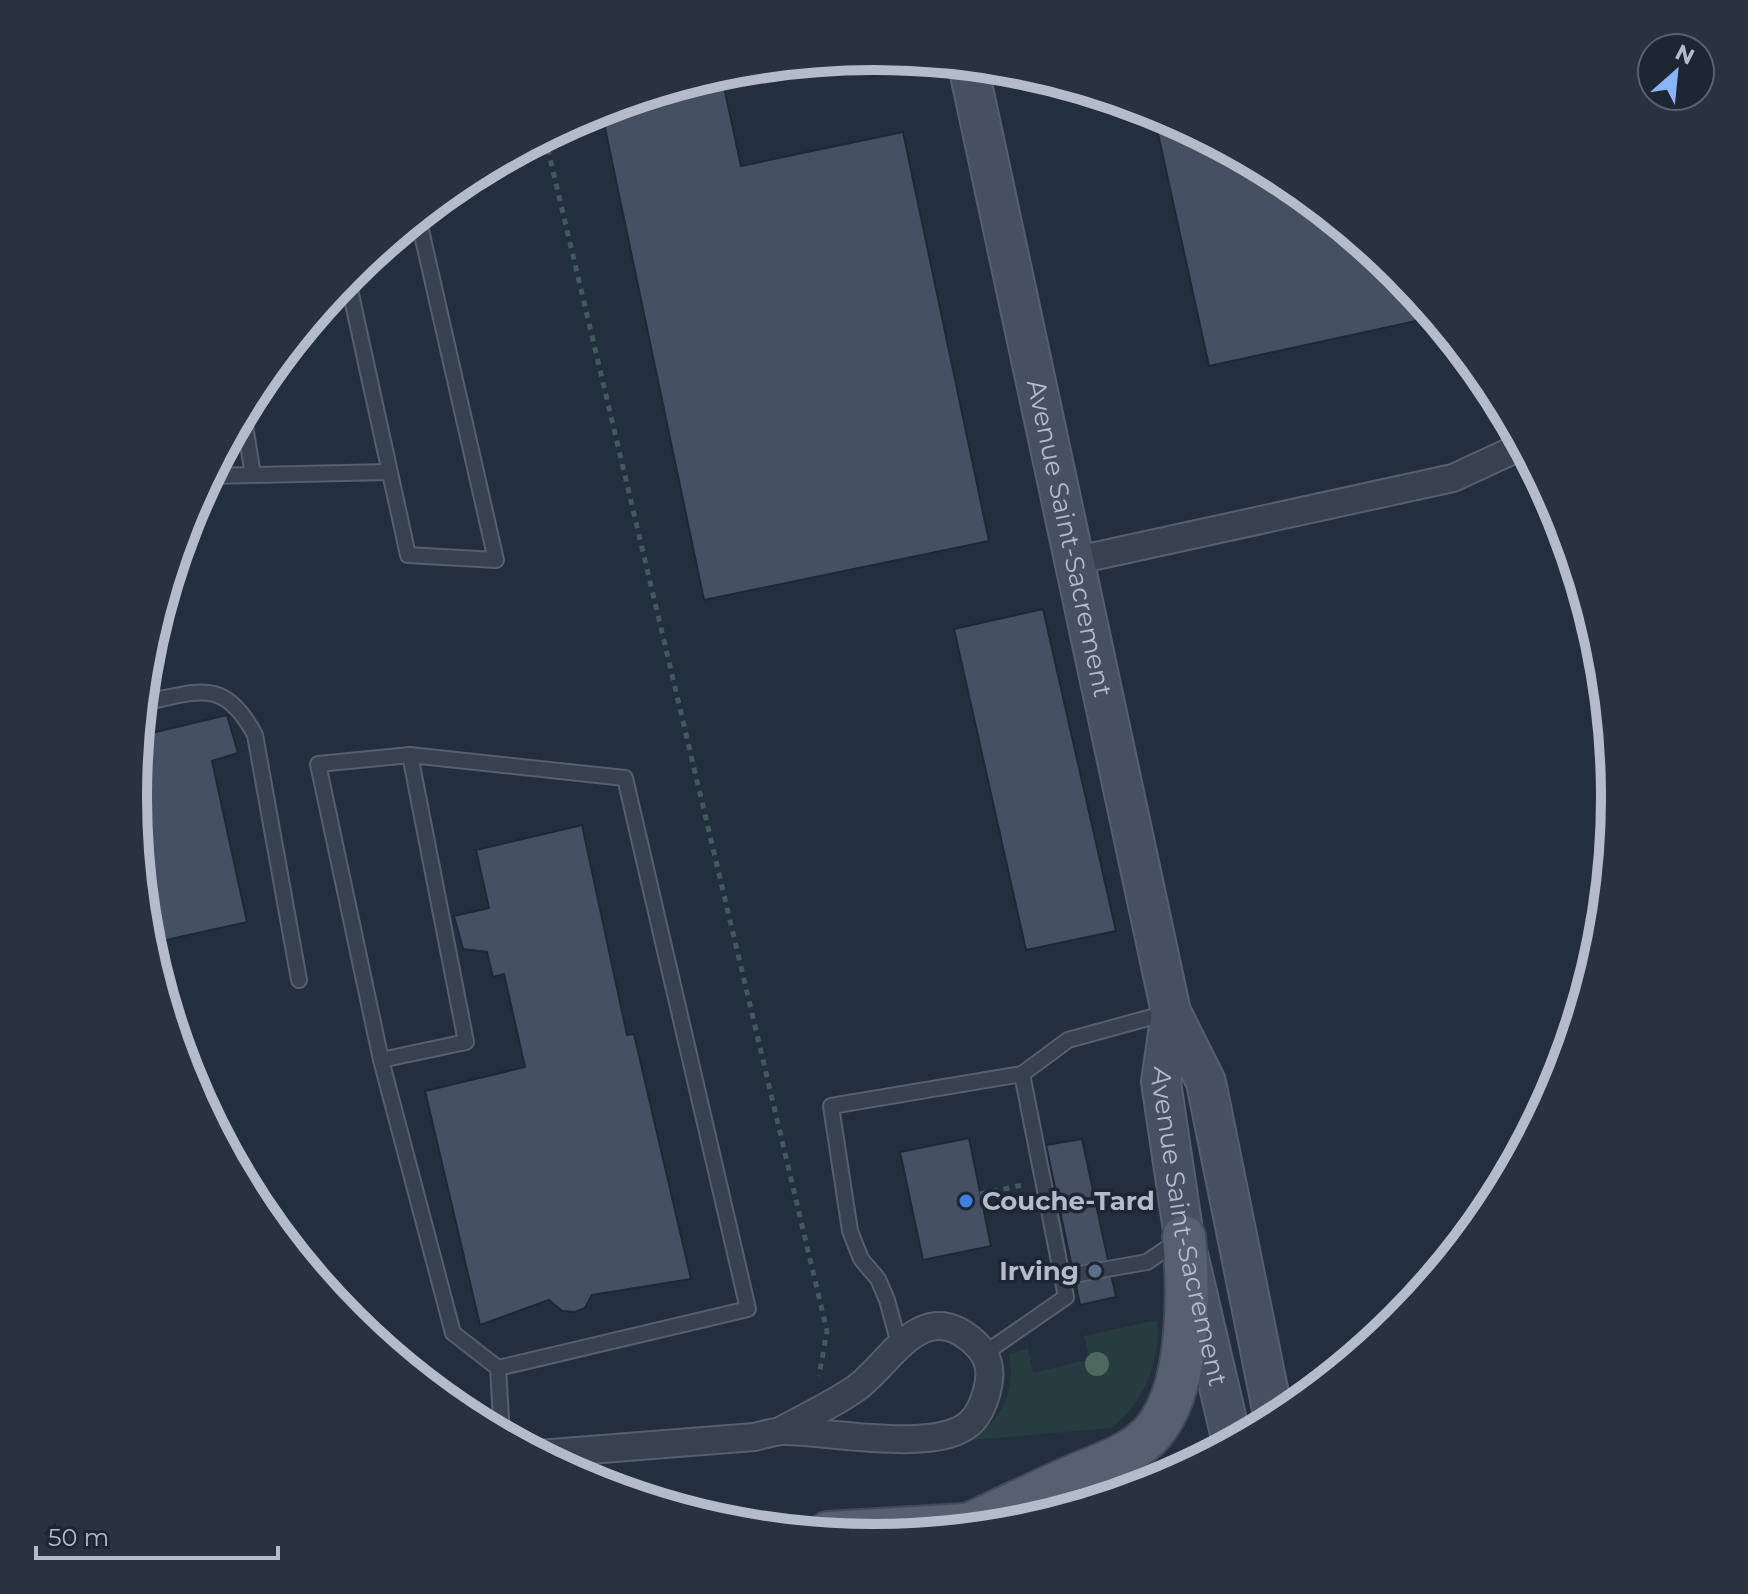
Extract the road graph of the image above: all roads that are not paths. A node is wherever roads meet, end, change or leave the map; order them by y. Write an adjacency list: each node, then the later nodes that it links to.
1 (970, 76): 9 (main road, Avenue Saint-Sacrement)
2 (421, 229): 6 (lane)
3 (351, 293): 6 (lane)
4 (246, 430): 7 (lane)
5 (1513, 450): 9 (street)
6 (389, 472): 7 (lane)
7 (253, 475): 8 (lane)
8 (222, 476)
9 (1073, 561): 13 (main road, Avenue Saint-Sacrement)
10 (153, 701): 12 (lane)
11 (410, 755): 14 (lane); 14 (lane); 20 (lane)
12 (299, 980)
13 (1171, 1012): 15 (lane); 16 (main road, Avenue Saint-Sacrement); 21 (main road, Avenue Saint-Sacrement)
14 (381, 1060): 20 (lane)
15 (1022, 1074): 17 (lane); 18 (lane)
16 (1184, 1237): 17 (lane); 24 (main road, Avenue Saint-Sacrement); 26 (main road)
17 (1062, 1277): 19 (lane)
18 (899, 1344): 19 (street); 23 (street)
19 (985, 1353): 23 (street)
20 (498, 1368): 22 (lane)
21 (1271, 1405)
22 (501, 1421)
23 (780, 1431): 25 (street)
24 (1229, 1431)
25 (559, 1452)
26 (993, 1514)

